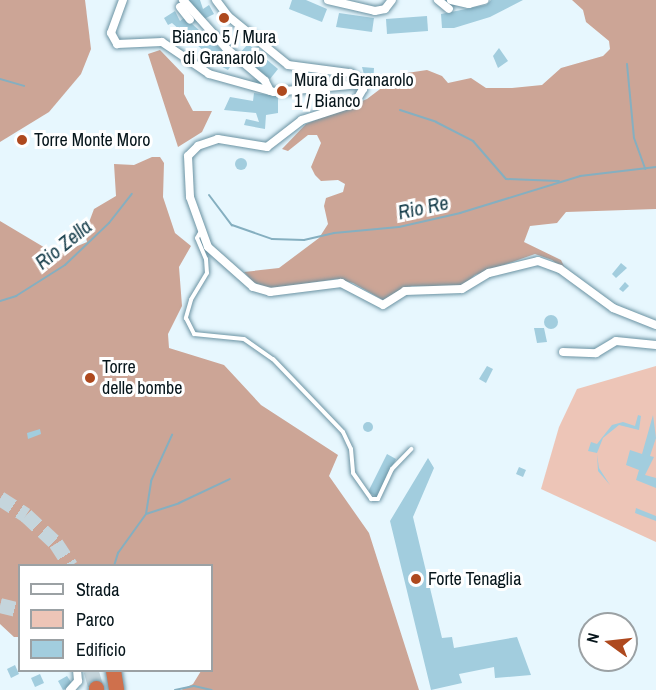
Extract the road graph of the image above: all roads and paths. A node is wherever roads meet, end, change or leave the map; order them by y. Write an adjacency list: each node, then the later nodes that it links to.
1 (123, 0): 10 (street)
2 (216, 0): 9 (street)
3 (328, 0): 4 (street)
4 (392, 0)
5 (438, 0): 8 (street)
6 (484, 0): 8 (street)
7 (181, 4): 10 (street)
8 (450, 4)
9 (362, 84): 10 (street); 11 (street)
10 (270, 91)
11 (201, 231): 12 (street); 15 (lane)
12 (656, 325)
13 (656, 345): 14 (street)
14 (563, 352)
15 (411, 449)
16 (77, 672): 18 (street)
17 (113, 672): 19 (highway)
18 (70, 690)
19 (116, 690)

